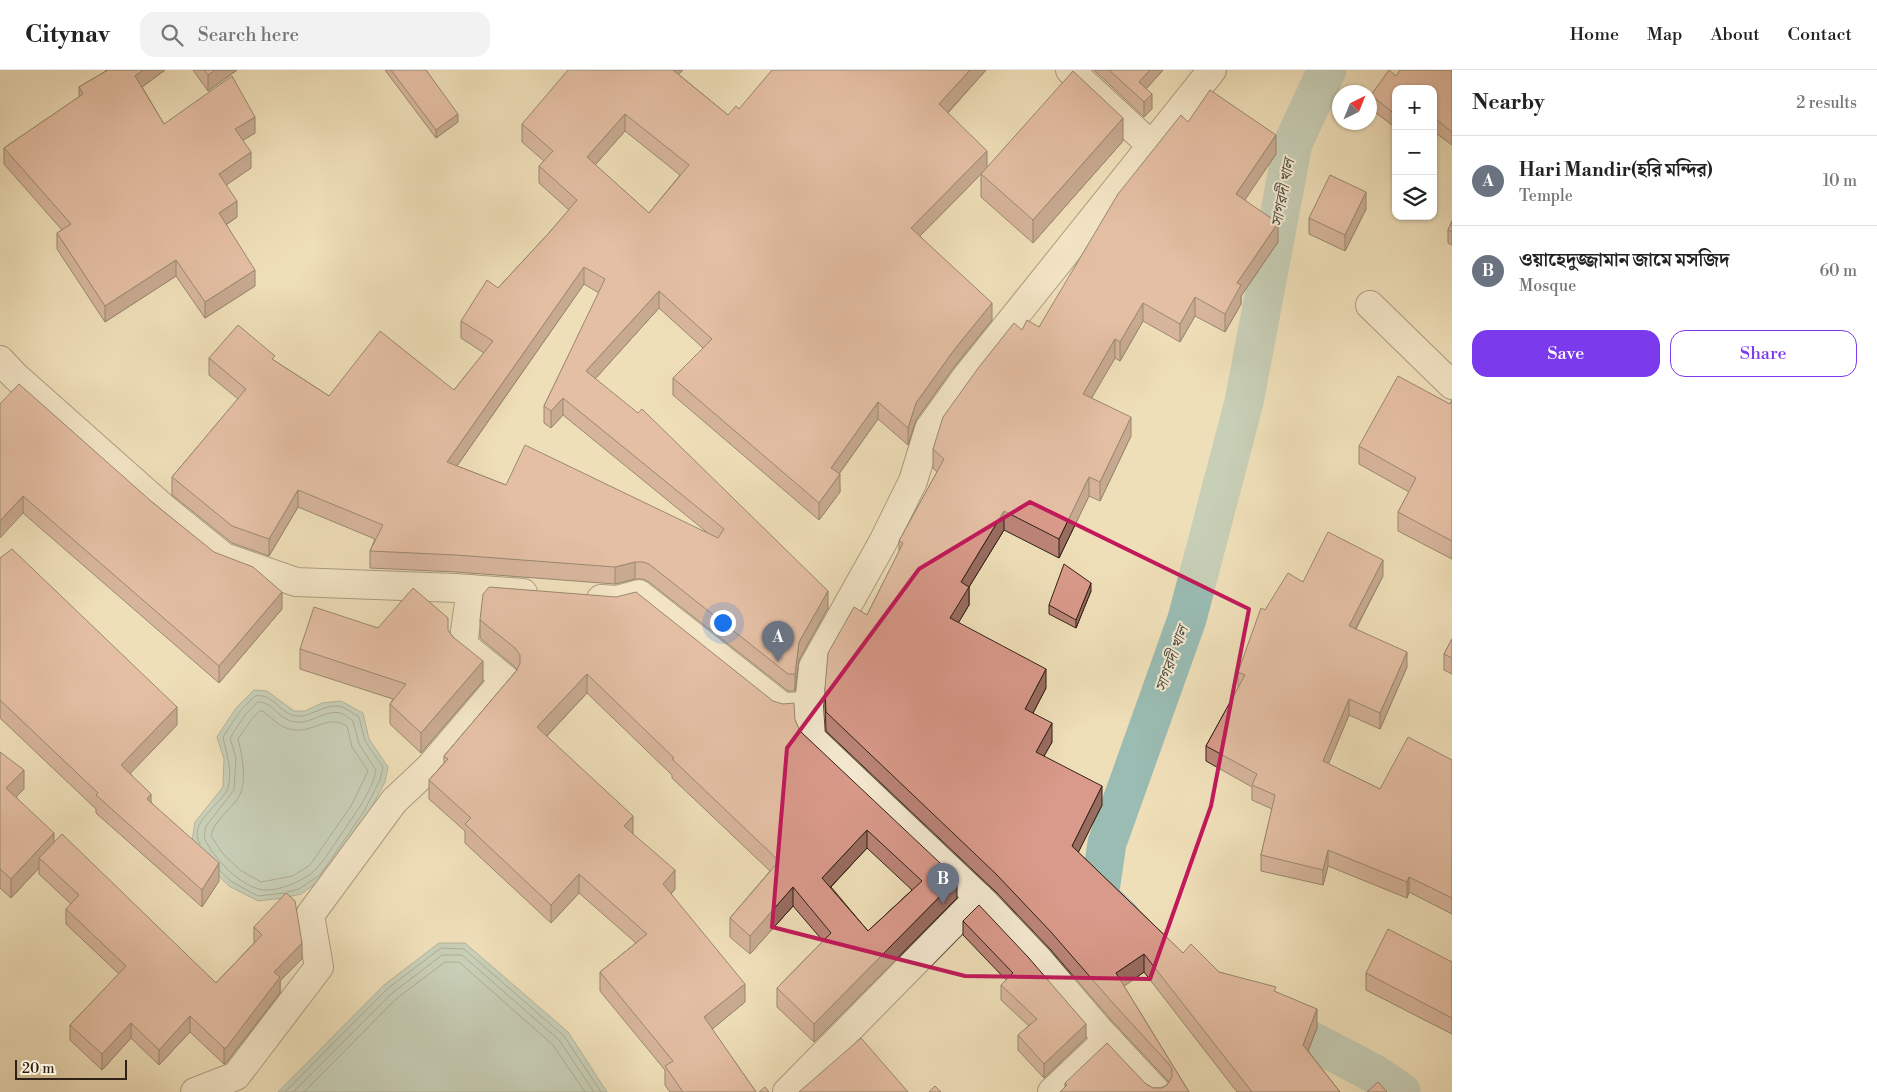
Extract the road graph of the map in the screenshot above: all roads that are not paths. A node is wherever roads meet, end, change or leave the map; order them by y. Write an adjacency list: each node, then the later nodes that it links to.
1 (1070, 70): 3 (street)
2 (1212, 70): 3 (street)
3 (1152, 146): 10 (street)
4 (1370, 305): 6 (street)
5 (0, 360): 7 (street)
6 (1452, 385)
7 (472, 589): 8 (street); 13 (street)
8 (549, 595)
9 (578, 597): 10 (street)
10 (809, 706): 11 (street)
11 (978, 897): 12 (street); 14 (street)
12 (1108, 1039): 15 (street); 16 (street)
13 (195, 1092)
14 (787, 1092)
15 (1052, 1092)
16 (1157, 1092)

